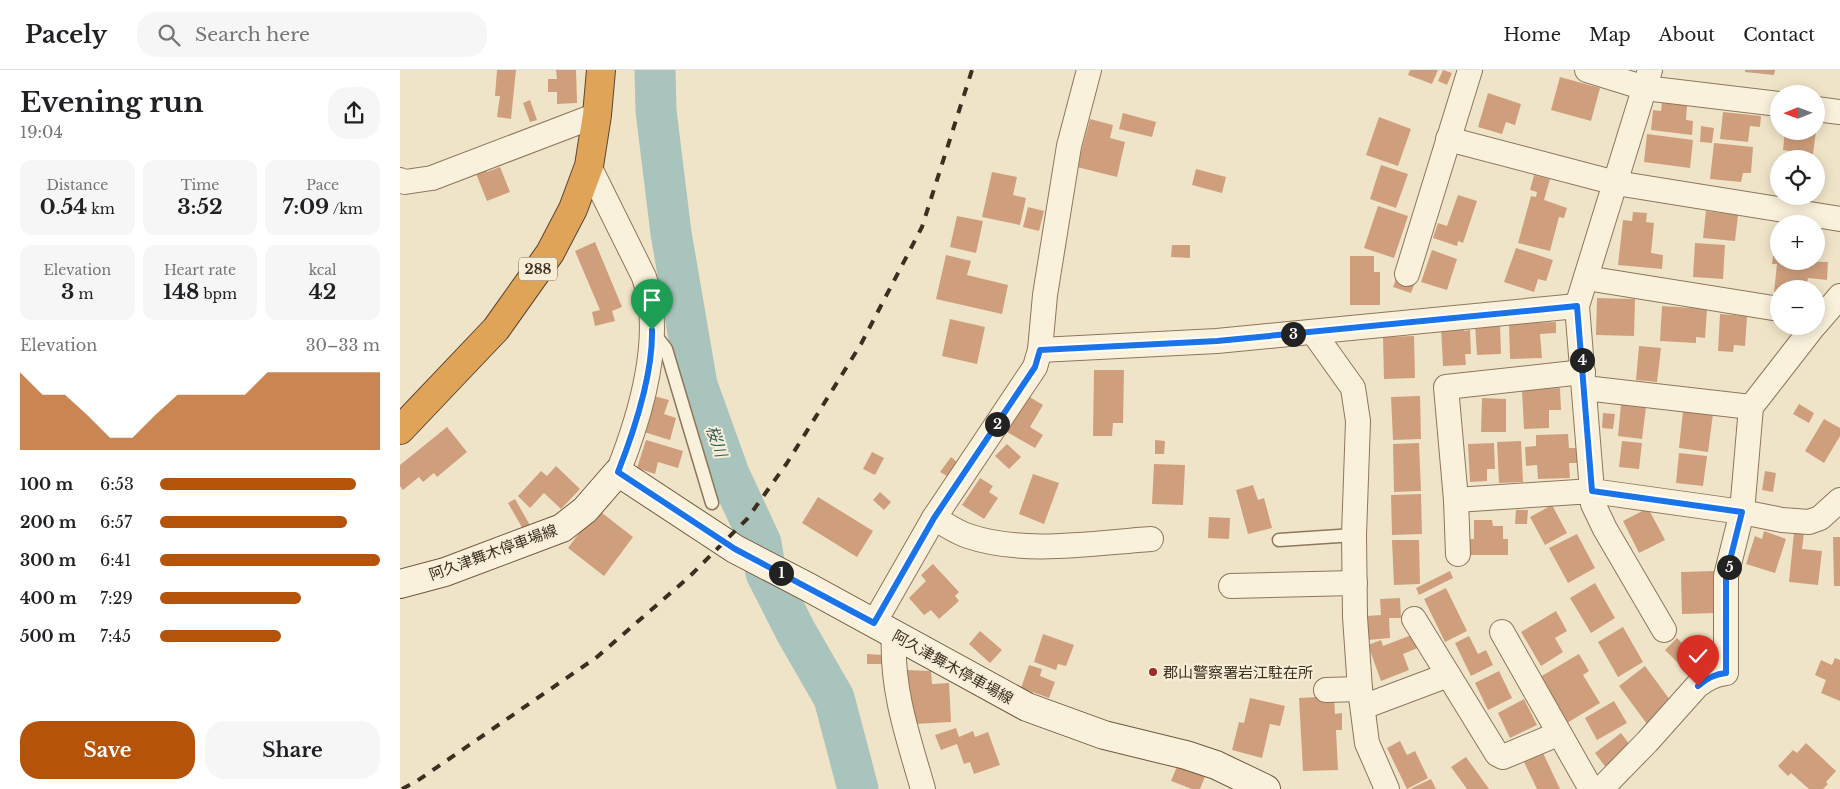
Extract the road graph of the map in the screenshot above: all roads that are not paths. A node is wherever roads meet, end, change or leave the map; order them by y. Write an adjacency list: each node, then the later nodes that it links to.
1 (601, 70): 9 (highway, 288)
2 (1088, 70): 24 (street)
3 (1470, 70): 10 (street)
4 (1587, 70): 5 (street)
5 (1647, 79): 6 (street); 13 (street)
6 (1770, 102)
7 (1825, 110): 8 (street)
8 (1840, 112)
9 (597, 114): 11 (highway, 288); 12 (street)
10 (1448, 139): 13 (street); 15 (street)
11 (589, 166): 21 (street); 27 (highway, 288)
12 (400, 180)
13 (1616, 183): 14 (street); 16 (street)
14 (1840, 219)
15 (1407, 274)
16 (1586, 278): 18 (street); 19 (street)
17 (1840, 296): 20 (street)
18 (1577, 306): 22 (street); 25 (street)
19 (1770, 308)
20 (1825, 312)
21 (652, 330): 28 (street); 32 (lane)
22 (1313, 332): 24 (street); 35 (street)
23 (1806, 335): 26 (street)
24 (1040, 350): 34 (street)
25 (1584, 380): 26 (street); 29 (street); 30 (street)
26 (1751, 407): 33 (street)
27 (400, 430)
28 (618, 472): 40 (main road, 阿久津舞木停車場線); 43 (main road, 阿久津舞木停車場線)
29 (1592, 491): 30 (street); 33 (street); 44 (street)
30 (1456, 500): 38 (street)
31 (1840, 500): 33 (street)
32 (712, 503)
33 (1742, 512): 54 (street)
34 (934, 518): 36 (street); 43 (street)
35 (1354, 535): 37 (lane); 39 (street)
36 (1151, 539)
37 (1279, 540)
38 (1458, 554)
39 (1355, 583): 41 (street); 48 (street)
40 (400, 584)
41 (1232, 586)
42 (1414, 619): 46 (street)
43 (884, 629): 50 (street); 51 (main road, 阿久津舞木停車場線)
44 (1664, 630)
45 (1502, 632): 49 (street)
46 (1448, 675): 48 (street); 49 (street)
47 (1326, 690): 48 (street)
48 (1362, 698): 52 (street)
49 (1558, 734): 53 (street)
50 (923, 789)
51 (1266, 789)
52 (1387, 789)
53 (1591, 789)
54 (1601, 789)

